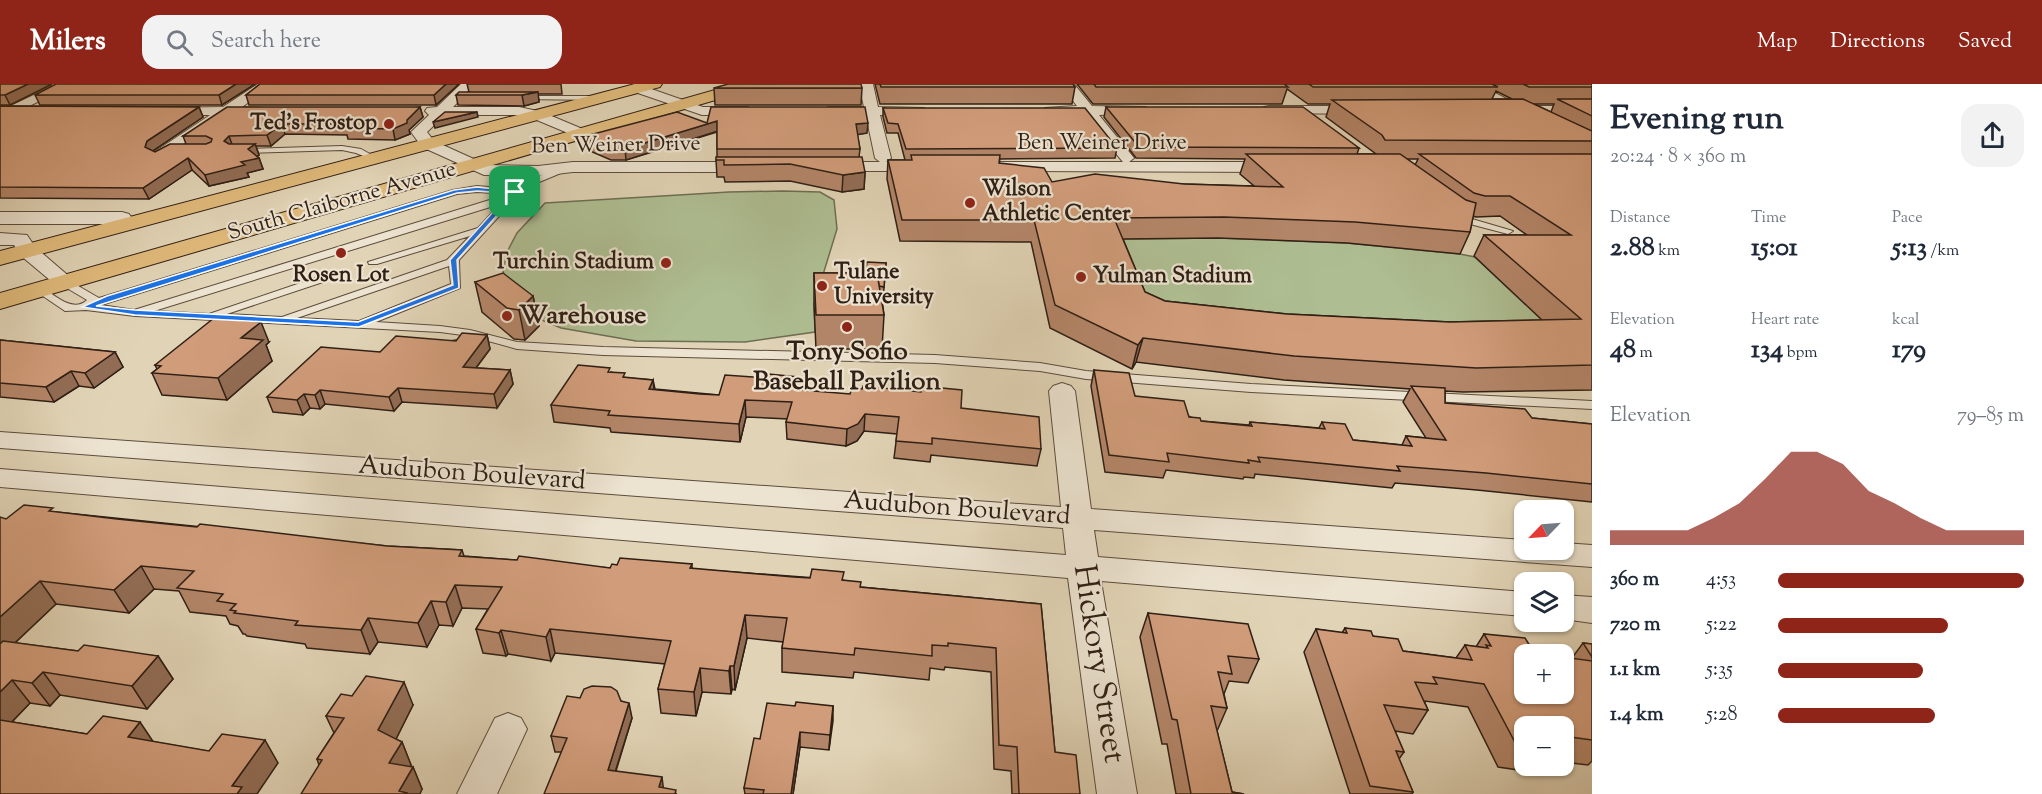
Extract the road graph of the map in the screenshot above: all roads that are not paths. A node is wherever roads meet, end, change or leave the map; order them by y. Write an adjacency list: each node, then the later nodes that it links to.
1 (68, 84): 32 (street)
2 (267, 84): 23 (street)
3 (754, 84): 12 (main road, South Claiborne Avenue)
4 (866, 84): 29 (street)
5 (1067, 84): 13 (street)
6 (1467, 84): 19 (street)
7 (639, 86): 11 (main road, South Claiborne Avenue); 12 (street)
8 (463, 94): 26 (street)
9 (1285, 97): 16 (street)
10 (514, 98): 11 (lane)
11 (602, 98): 33 (main road, South Claiborne Avenue)
12 (681, 104): 27 (street); 35 (main road, South Claiborne Avenue)
13 (1087, 110): 14 (street); 31 (street); 43 (street)
14 (1159, 110)
15 (1255, 110): 16 (street)
16 (1303, 110): 17 (street); 34 (street)
17 (1386, 110)
18 (1482, 110): 19 (street)
19 (1518, 110): 20 (street); 37 (street)
20 (1592, 110)
21 (47, 111): 32 (street)
22 (155, 111): 23 (street)
23 (227, 111): 24 (street); 40 (street)
24 (274, 111)
25 (417, 111): 26 (street)
26 (441, 111): 33 (street); 36 (street)
27 (759, 111)
28 (816, 111): 29 (street)
29 (873, 111): 30 (street); 42 (street)
30 (932, 111)
31 (1040, 111)
32 (4, 113)
33 (537, 115): 35 (street); 36 (main road, South Claiborne Avenue)
34 (1321, 124)
35 (580, 134): 44 (main road, South Claiborne Avenue)
36 (428, 144): 41 (main road, South Claiborne Avenue); 44 (street, Ben Weiner Drive)
37 (1592, 147)
38 (188, 151): 40 (lane)
39 (234, 151): 41 (lane)
40 (162, 153)
41 (373, 158): 55 (main road, South Claiborne Avenue)
42 (883, 158)
43 (1126, 158)
44 (470, 165): 46 (street, Ben Weiner Drive); 64 (main road, South Claiborne Avenue)
45 (1290, 166): 50 (street, Ben Weiner Drive)
46 (573, 167): 47 (street, Ben Weiner Drive); 51 (lane)
47 (776, 167)
48 (812, 167): 49 (street)
49 (944, 167)
50 (979, 167)
51 (513, 195): 56 (lane); 67 (lane); 68 (lane)
52 (1444, 205): 57 (lane)
53 (0, 218): 54 (street)
54 (52, 219): 55 (street); 59 (street)
55 (128, 224): 59 (main road, South Claiborne Avenue)
56 (481, 230): 61 (lane); 62 (lane)
57 (1508, 231)
58 (0, 239): 59 (street)
59 (23, 245): 60 (main road, South Claiborne Avenue); 64 (street)
60 (0, 258)
61 (454, 260): 70 (lane); 71 (lane)
62 (373, 262)
63 (328, 276): 69 (lane)
64 (64, 282): 65 (main road, South Claiborne Avenue); 67 (lane)
65 (39, 290): 66 (main road, South Claiborne Avenue); 67 (lane)
66 (0, 301)
67 (86, 307): 68 (lane)
68 (135, 313): 69 (lane)
69 (207, 317): 70 (lane)
70 (279, 321): 71 (lane)
71 (359, 325): 73 (lane)
72 (1062, 391): 78 (street, Hickory Street)
73 (1592, 405)
74 (0, 440): 75 (street, Audubon Boulevard)
75 (321, 463): 77 (street, Audubon Boulevard); 78 (street, Audubon Boulevard)
76 (0, 478): 77 (street, Audubon Boulevard)
77 (290, 502): 80 (street, Audubon Boulevard)
78 (1077, 518): 79 (street, Audubon Boulevard); 80 (street, Hickory Street)
79 (1592, 556)
80 (1083, 567): 81 (street, Audubon Boulevard); 86 (street, Hickory Street)
81 (1514, 603)
82 (1574, 608): 83 (street)
83 (1592, 610)
84 (508, 729): 85 (street)
85 (477, 794)
86 (1117, 794)

